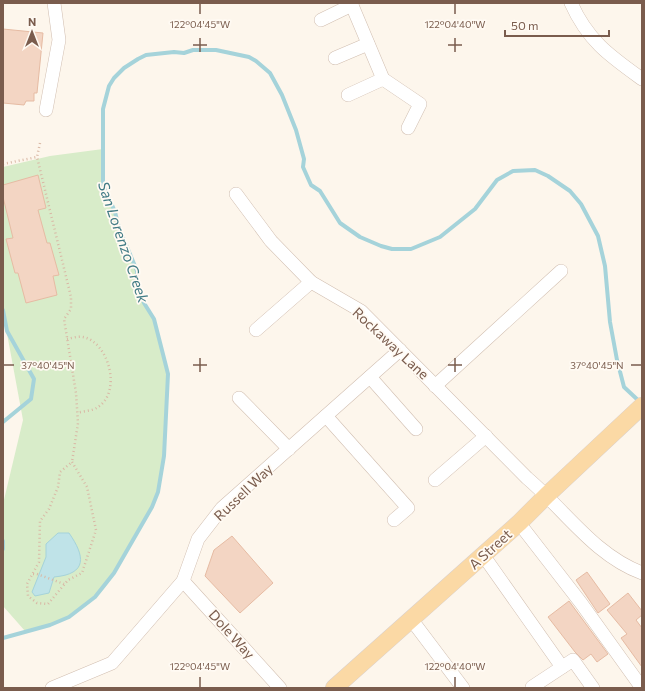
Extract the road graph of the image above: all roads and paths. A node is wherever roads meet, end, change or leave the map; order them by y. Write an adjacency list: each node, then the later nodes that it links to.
1 (571, 3): 7 (street)
2 (57, 4): 10 (street)
3 (351, 4): 4 (street); 5 (street)
4 (321, 20)
5 (368, 44): 6 (street); 8 (street)
6 (335, 58)
7 (642, 79)
8 (383, 80): 9 (street); 11 (street)
9 (348, 94)
10 (46, 110)
11 (408, 128)
12 (40, 143): 13 (path)
13 (37, 157): 14 (path); 19 (path)
14 (3, 164)
15 (236, 194): 17 (street, Rockaway Lane)
16 (561, 271): 22 (street)
17 (311, 282): 18 (street); 20 (street, Rockaway Lane)
18 (256, 330)
19 (67, 339): 25 (path); 25 (path)
20 (400, 350): 21 (street, Russell Way); 22 (street, Rockaway Lane)
21 (370, 377): 26 (street, Russell Way); 27 (street)
22 (435, 386): 28 (street, Rockaway Lane)
23 (239, 398): 29 (street)
24 (642, 406): 32 (main road, A Street)
25 (77, 413): 30 (path)
26 (326, 416): 29 (street, Russell Way); 33 (street)
27 (416, 429)
28 (486, 436): 31 (street); 32 (street, Rockaway Lane)
29 (289, 449): 38 (street, Russell Way)
30 (72, 462): 37 (path); 39 (path)
31 (435, 480)
32 (547, 495): 34 (main road, A Street); 36 (street, Rockaway Lane)
33 (394, 520)
34 (519, 523): 35 (main road, A Street); 48 (street)
35 (483, 555): 40 (main road, A Street); 41 (street)
36 (642, 573)
37 (33, 574): 39 (path); 39 (path)
38 (183, 580): 43 (street, Russell Way); 44 (street, Dole Way)
39 (64, 584)
40 (411, 619): 45 (main road, A Street); 46 (street)
41 (562, 667): 42 (street); 47 (street)
42 (532, 687)
43 (52, 688)
44 (280, 688)
45 (334, 688)
46 (463, 688)
47 (593, 688)
48 (642, 688)

